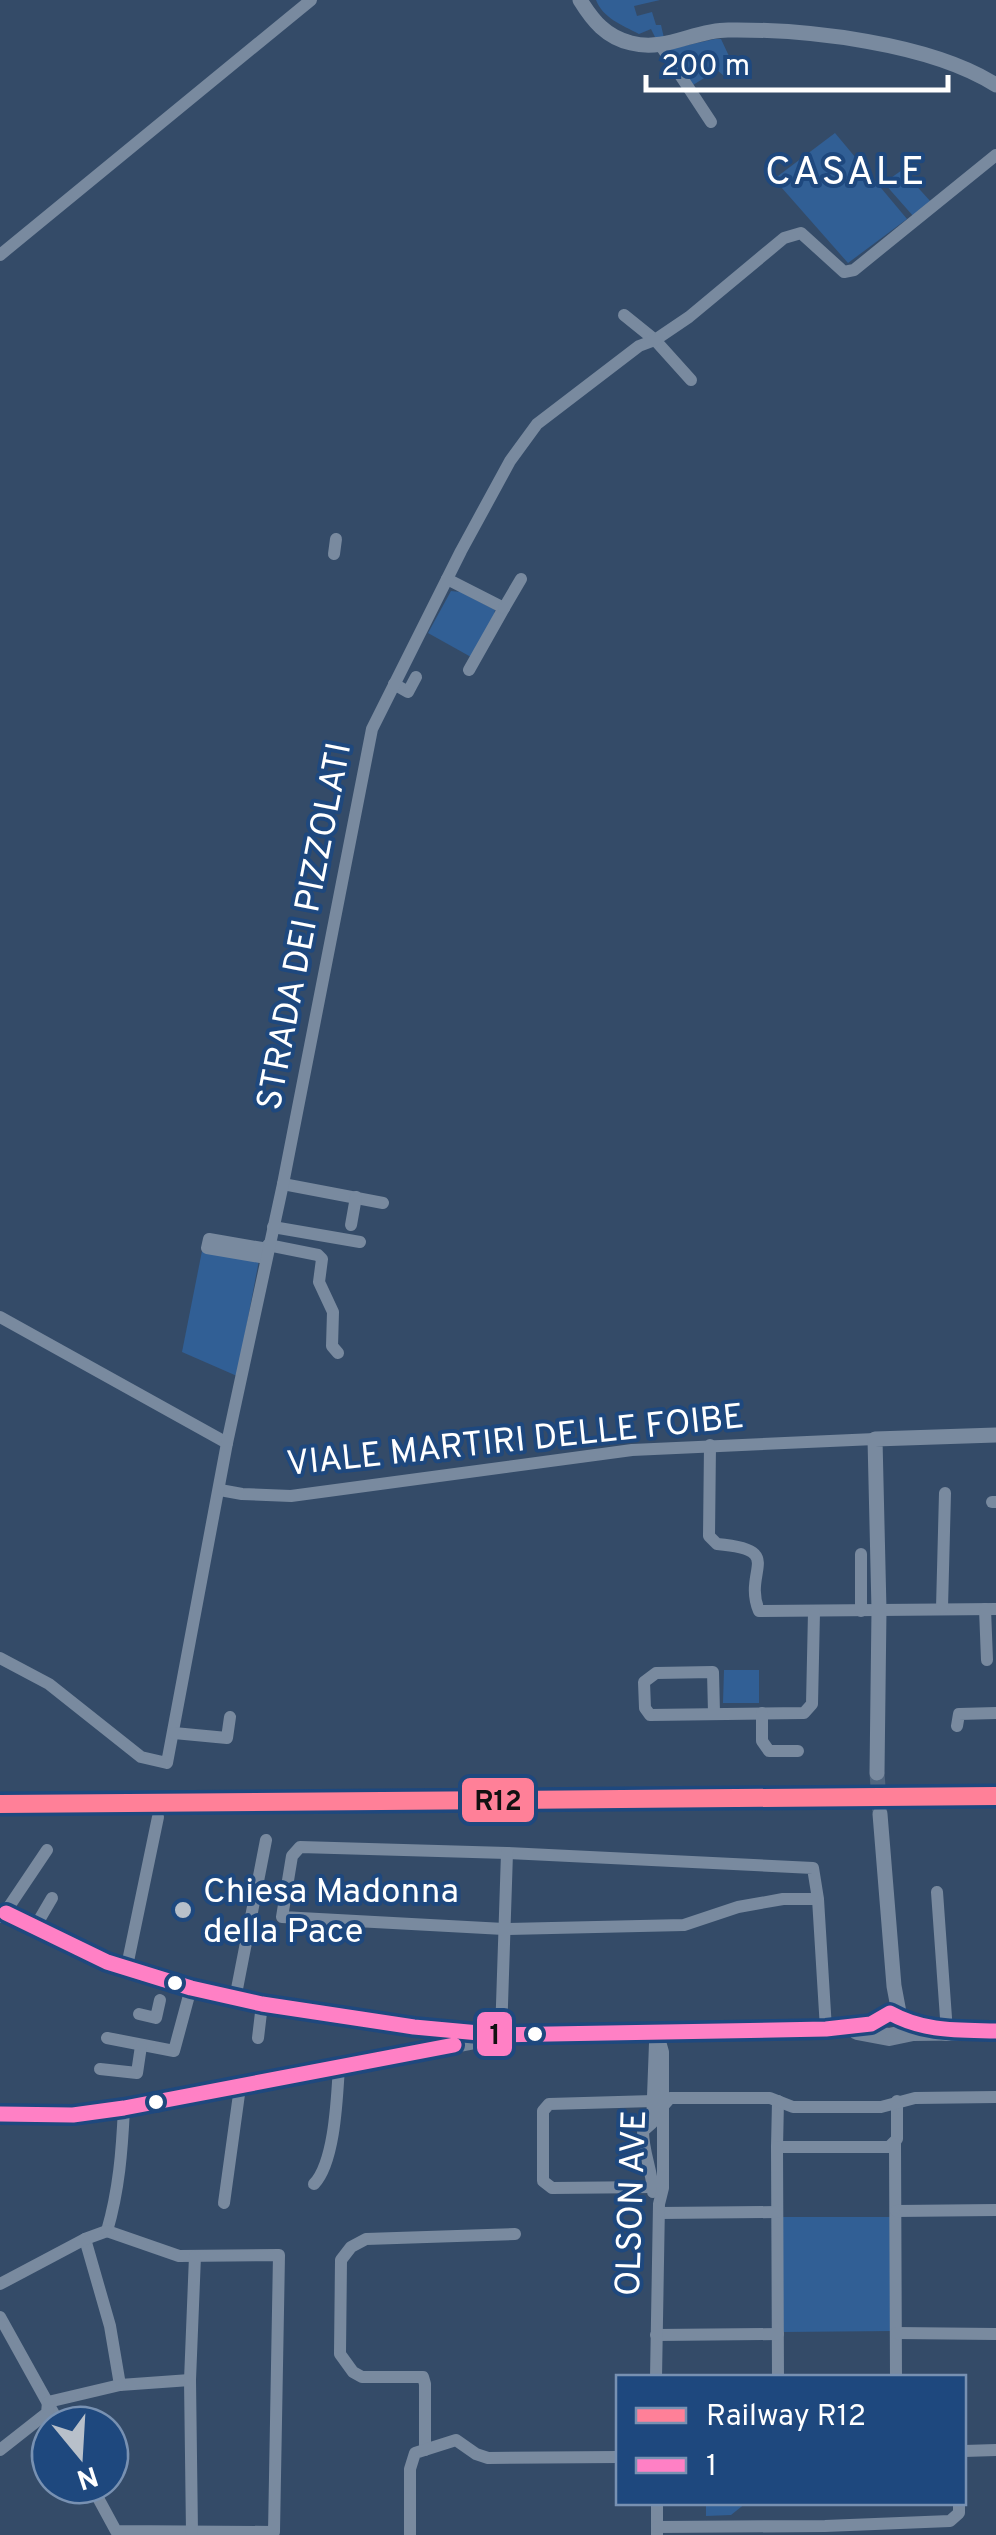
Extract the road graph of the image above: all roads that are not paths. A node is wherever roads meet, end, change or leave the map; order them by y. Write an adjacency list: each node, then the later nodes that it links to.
1 (311, 0): 7 (street)
2 (580, 0): 3 (street)
3 (661, 46): 4 (street); 5 (street)
4 (996, 85)
5 (711, 122)
6 (996, 156): 9 (street, STRADA DEI PIZZOLATI)
7 (0, 255)
8 (624, 315): 9 (street)
9 (656, 340): 10 (street); 13 (street, STRADA DEI PIZZOLATI)
10 (691, 380)
11 (336, 539): 12 (street)
12 (334, 554)
13 (447, 579): 15 (street); 18 (street, STRADA DEI PIZZOLATI)
14 (522, 579): 15 (street)
15 (504, 608): 16 (street)
16 (469, 670)
17 (416, 676): 18 (street)
18 (394, 684): 19 (street, STRADA DEI PIZZOLATI)
19 (284, 1184): 20 (street); 23 (street, STRADA DEI PIZZOLATI)
20 (356, 1197): 21 (street); 22 (street)
21 (383, 1202)
22 (350, 1225)
23 (273, 1226): 25 (street); 26 (street, STRADA DEI PIZZOLATI)
24 (209, 1239): 26 (street)
25 (360, 1242)
26 (267, 1251): 28 (street); 31 (street, STRADA DEI PIZZOLATI)
27 (0, 1317): 31 (street)
28 (338, 1353)
29 (996, 1435): 30 (street, VIALE MARTIRI DELLE FOIBE)
30 (875, 1439): 32 (street, VIALE MARTIRI DELLE FOIBE); 38 (street)
31 (227, 1442): 33 (street, STRADA DEI PIZZOLATI)
32 (710, 1445): 33 (street, VIALE MARTIRI DELLE FOIBE); 40 (street)
33 (220, 1490): 48 (street, STRADA DEI PIZZOLATI)
34 (945, 1493): 36 (street)
35 (861, 1554): 39 (street)
36 (942, 1608): 37 (street); 38 (street)
37 (990, 1609): 41 (street)
38 (879, 1610): 39 (street); 50 (street)
39 (860, 1611): 40 (street)
40 (814, 1612): 43 (street)
41 (987, 1660)
42 (2, 1665): 48 (street, STRADA DEI PIZZOLATI)
43 (762, 1712): 44 (street); 49 (street)
44 (714, 1713): 44 (street)
45 (996, 1713): 47 (street)
46 (230, 1718): 48 (street)
47 (957, 1726)
48 (174, 1733)
49 (798, 1751)
50 (877, 1773)
51 (880, 1814): 68 (street)
52 (158, 1817): 62 (street)
53 (266, 1840): 65 (street)
54 (48, 1850): 59 (street)
55 (507, 1853): 58 (street); 61 (street); 61 (street)
56 (938, 1892): 71 (street)
57 (52, 1898): 60 (street)
58 (818, 1898): 61 (street); 69 (street)
59 (2, 1914): 60 (street)
60 (34, 1927): 62 (street)
61 (504, 1929): 73 (street)
62 (127, 1966): 64 (street)
63 (191, 1988): 64 (street); 65 (street); 76 (street)
64 (163, 1990): 67 (street)
65 (235, 1999): 66 (street)
66 (262, 2004): 73 (street); 75 (street)
67 (140, 2014)
68 (891, 2023): 69 (main road); 71 (main road)
69 (826, 2029): 70 (main road)
70 (657, 2031): 73 (main road); 83 (street, OLSON AVE)
71 (946, 2032): 72 (main road)
72 (996, 2032)
73 (501, 2035): 77 (main road)
74 (107, 2038): 76 (street)
75 (258, 2038)
76 (141, 2046): 78 (street)
77 (339, 2066): 79 (main road); 88 (street)
78 (100, 2069)
79 (240, 2086): 84 (main road); 90 (street)
80 (996, 2096): 82 (street)
81 (778, 2100): 82 (street); 83 (street); 87 (street)
82 (897, 2102): 86 (street)
83 (658, 2103): 89 (street); 89 (street); 91 (street, OLSON AVE)
84 (124, 2108): 85 (main road); 95 (street)
85 (0, 2114)
86 (894, 2144): 87 (street); 93 (street)
87 (777, 2148): 94 (street)
88 (314, 2184)
89 (652, 2187): 91 (street)
90 (224, 2203)
91 (659, 2209): 94 (street); 104 (street, OLSON AVE)
92 (996, 2210): 93 (street)
93 (896, 2211): 101 (street)
94 (778, 2212): 102 (street)
95 (107, 2231): 97 (street); 98 (street)
96 (515, 2234): 113 (street)
97 (85, 2239): 99 (street); 109 (street)
98 (196, 2256): 108 (street); 121 (street)
99 (0, 2284)
100 (0, 2317): 110 (street)
101 (896, 2333): 103 (street); 107 (street)
102 (778, 2334): 104 (street); 106 (street)
103 (996, 2334)
104 (656, 2335): 105 (street, OLSON AVE)
105 (656, 2375)
106 (778, 2375)
107 (896, 2375)
108 (190, 2380): 109 (street); 121 (street)
109 (120, 2385): 110 (street)
110 (48, 2402): 111 (street); 112 (street)
111 (50, 2405)
112 (0, 2450)
113 (426, 2450): 116 (street); 122 (street)
114 (996, 2450): 115 (street)
115 (966, 2451)
116 (616, 2457)
117 (102, 2505): 121 (street)
118 (657, 2505): 120 (street)
119 (959, 2505): 120 (street)
120 (657, 2531)
121 (192, 2533)
122 (410, 2535)

